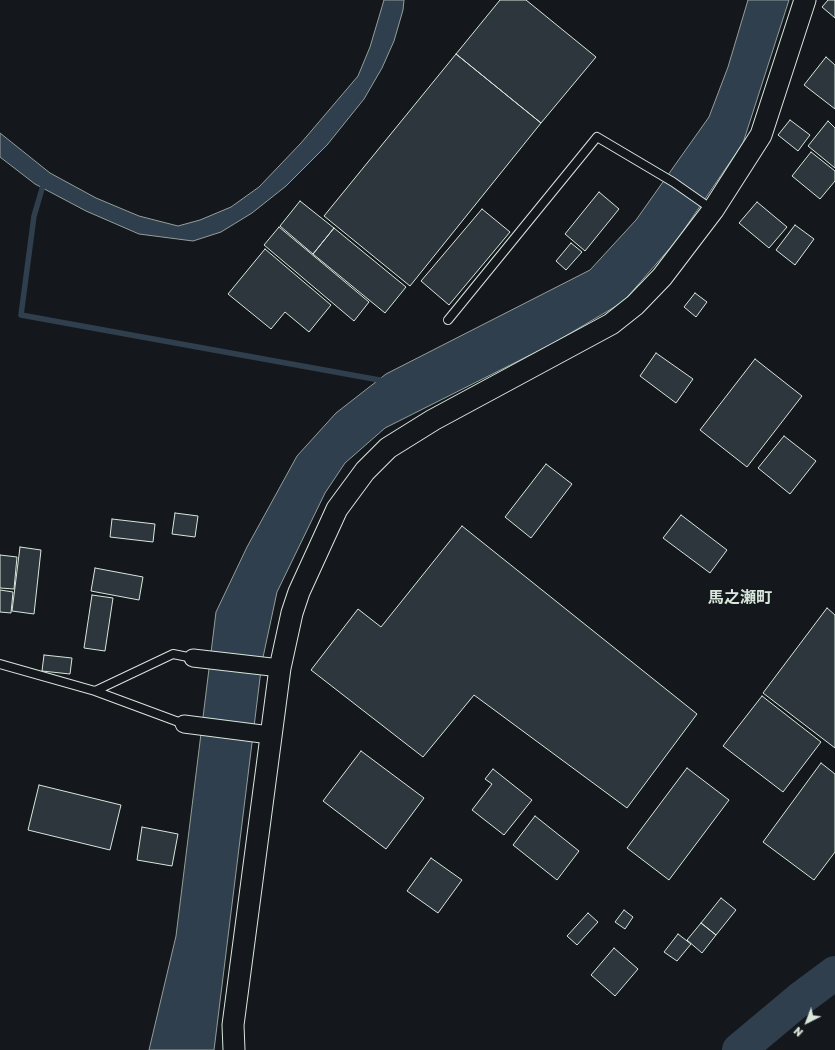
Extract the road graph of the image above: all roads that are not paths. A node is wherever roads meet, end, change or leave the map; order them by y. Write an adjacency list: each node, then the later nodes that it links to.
1 (805, 0): 2 (street)
2 (710, 208): 3 (lane); 6 (street)
3 (448, 320)
4 (193, 658): 6 (street); 7 (lane)
5 (0, 664): 7 (lane)
6 (280, 668): 9 (street)
7 (95, 691): 8 (lane)
8 (184, 724): 9 (street)
9 (270, 735): 10 (street)
10 (234, 1050)

